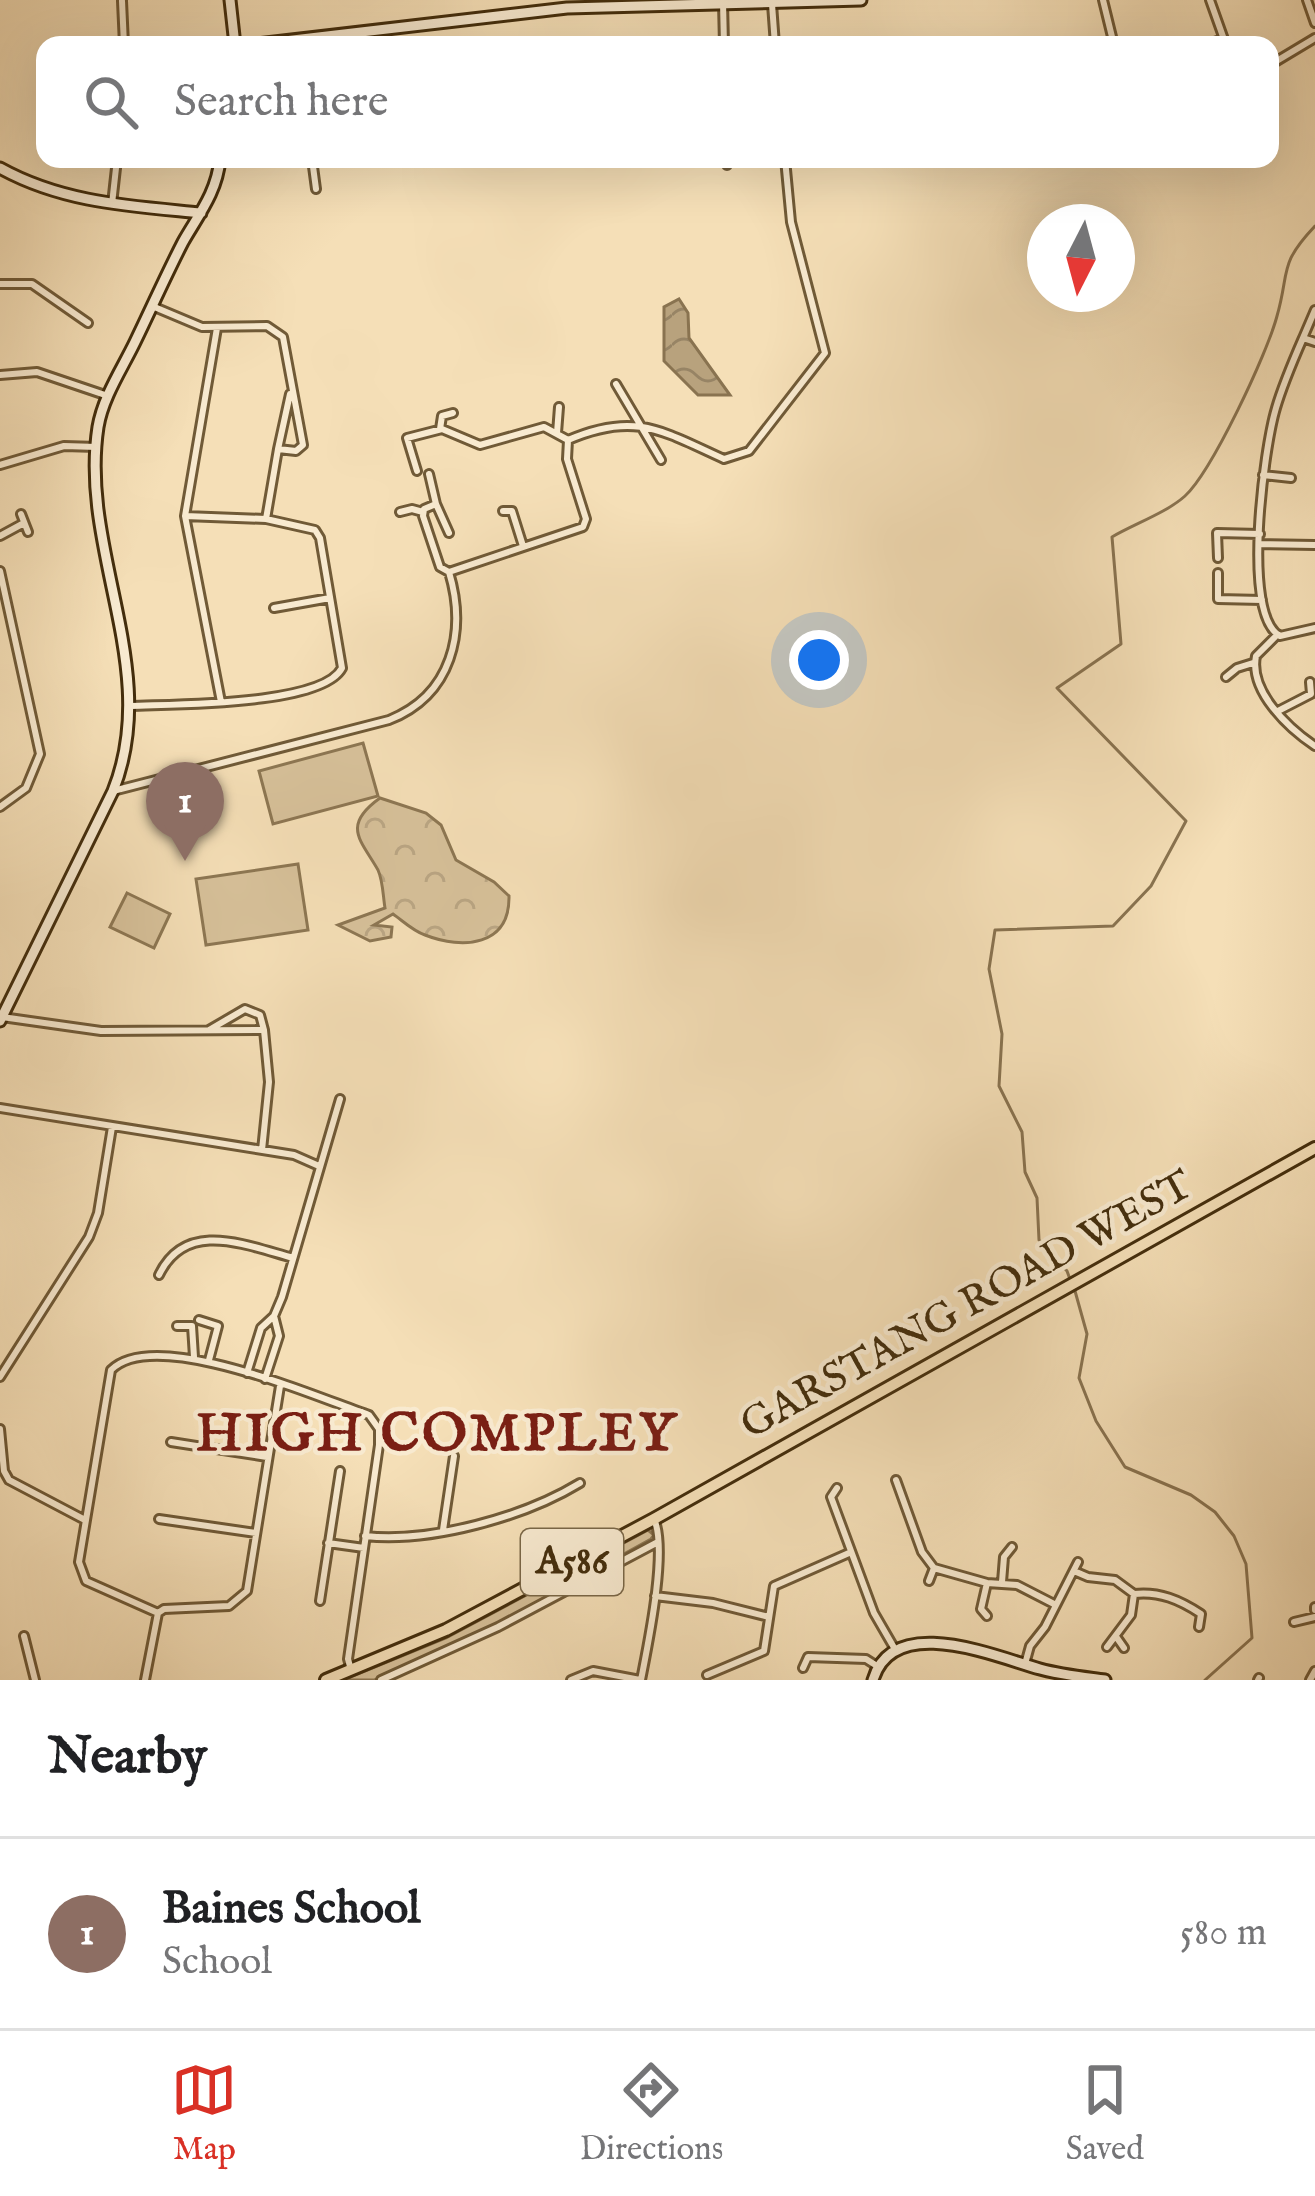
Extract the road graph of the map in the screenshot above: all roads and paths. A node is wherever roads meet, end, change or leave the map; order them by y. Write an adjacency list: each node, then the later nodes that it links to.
1 (122, 0): 2 (street); 12 (street)
2 (134, 0)
3 (230, 0): 13 (street)
4 (861, 0): 8 (street)
5 (1102, 0): 17 (street)
6 (1210, 0): 18 (street)
7 (1307, 0): 11 (street)
8 (771, 1): 9 (street); 16 (street)
9 (723, 2): 10 (street); 15 (street)
10 (566, 4): 14 (street)
11 (1315, 22)
12 (124, 36)
13 (234, 36)
14 (332, 36)
15 (724, 36)
16 (774, 36)
17 (1112, 36)
18 (1222, 36)
19 (1315, 38): 20 (street)
20 (1279, 60)
21 (0, 168): 27 (street)
22 (116, 168): 27 (street)
23 (219, 168): 28 (street)
24 (313, 168): 26 (street)
25 (786, 168): 42 (street)
26 (316, 189)
27 (112, 204): 28 (street)
28 (201, 213): 30 (street)
29 (0, 284): 32 (street)
30 (152, 306): 33 (street); 39 (street)
31 (1315, 310): 34 (street)
32 (88, 322)
33 (218, 328): 38 (street); 60 (street)
34 (1303, 338): 35 (street); 54 (street)
35 (1315, 342)
36 (0, 375): 39 (street)
37 (616, 384): 42 (street)
38 (291, 390): 49 (street); 49 (street)
39 (108, 396): 48 (street)
40 (559, 407): 45 (street)
41 (453, 413): 44 (street)
42 (640, 425): 47 (street); 50 (street)
43 (404, 428): 46 (street)
44 (440, 429): 45 (street); 46 (street)
45 (557, 433): 47 (street)
46 (407, 438): 52 (street)
47 (568, 440): 68 (street)
48 (97, 447): 51 (street); 86 (street)
49 (278, 449): 61 (street)
50 (661, 460)
51 (0, 465)
52 (417, 471)
53 (429, 473): 56 (street)
54 (1262, 476): 55 (street); 64 (street)
55 (1291, 478)
56 (436, 504): 59 (street); 63 (street)
57 (512, 509): 68 (street)
58 (400, 512): 59 (street)
59 (423, 512): 71 (street)
60 (185, 516): 61 (street); 85 (street)
61 (266, 519): 74 (street)
62 (28, 532): 65 (street)
63 (449, 533)
64 (1260, 534): 66 (street); 69 (street)
65 (0, 536)
66 (1260, 544): 67 (street); 75 (street)
67 (1315, 545)
68 (523, 546): 71 (street)
69 (1218, 559)
70 (0, 571): 73 (street)
71 (449, 572): 78 (street)
72 (1218, 573): 75 (street)
73 (2, 588): 90 (street)
74 (330, 598): 76 (street); 85 (street)
75 (1262, 600): 80 (street)
76 (274, 608)
77 (1315, 628): 80 (street)
78 (457, 632): 79 (street); 89 (street)
79 (467, 632)
80 (1277, 635): 81 (street)
81 (1253, 663): 82 (street); 87 (street)
82 (1226, 676)
83 (1310, 682): 84 (street)
84 (1313, 696): 87 (street)
85 (221, 702): 86 (street)
86 (131, 706): 89 (street)
87 (1278, 711): 88 (street)
88 (1315, 746)
89 (113, 791): 91 (street)
90 (0, 807)
91 (1, 1019): 93 (street)
92 (264, 1030): 93 (street); 93 (street); 98 (street)
93 (208, 1031)
94 (340, 1099): 99 (street)
95 (0, 1108): 96 (street)
96 (112, 1126): 98 (street); 107 (street)
97 (1315, 1148): 121 (main road, GARSTANG ROAD WEST / A586)
98 (262, 1150): 99 (street)
99 (320, 1166): 100 (street)
100 (293, 1258): 101 (street); 102 (street)
101 (159, 1275)
102 (274, 1316): 108 (street); 110 (street)
103 (199, 1320): 106 (street)
104 (177, 1326): 105 (street)
105 (194, 1357): 106 (street); 122 (street)
106 (209, 1360): 108 (street)
107 (2, 1367): 109 (street)
108 (247, 1372): 110 (street)
109 (0, 1377)
110 (265, 1379): 111 (street)
111 (280, 1386): 115 (street); 127 (street)
112 (0, 1429): 122 (street)
113 (171, 1442): 115 (street)
114 (454, 1456): 125 (street)
115 (267, 1457): 126 (street)
116 (336, 1477): 129 (street)
117 (896, 1480): 123 (street)
118 (580, 1483): 125 (street)
119 (837, 1488): 133 (street)
120 (159, 1519): 126 (street)
121 (654, 1519): 128 (street); 161 (main road, GARSTANG ROAD WEST / A586)
122 (85, 1520): 148 (street)
123 (913, 1527): 124 (street); 136 (street)
124 (923, 1527)
125 (443, 1530): 127 (street)
126 (256, 1533): 148 (street)
127 (365, 1537): 131 (street)
128 (658, 1541): 144 (street); 168 (street)
129 (328, 1543): 131 (street); 142 (street)
130 (1012, 1547): 134 (street)
131 (364, 1548): 161 (street)
132 (996, 1549): 134 (street)
133 (849, 1553): 150 (street); 157 (street)
134 (1004, 1557): 139 (street)
135 (1078, 1562): 137 (street)
136 (934, 1568): 138 (street); 140 (street)
137 (1073, 1571): 143 (street); 146 (street)
138 (929, 1581)
139 (1002, 1582): 140 (street); 146 (street)
140 (987, 1583): 149 (street)
141 (311, 1590): 142 (street)
142 (321, 1590): 145 (street)
143 (1134, 1594): 152 (street); 153 (street)
144 (655, 1596): 150 (street); 170 (street)
145 (320, 1601)
146 (1054, 1604): 158 (street)
147 (1315, 1611): 151 (street)
148 (158, 1612): 166 (street)
149 (972, 1613)
150 (769, 1618): 163 (street)
151 (1294, 1622)
152 (1199, 1627)
153 (1117, 1638): 155 (street); 156 (street)
154 (28, 1641): 165 (street)
155 (1107, 1647)
156 (1124, 1648)
157 (896, 1652): 158 (street); 159 (street)
158 (1025, 1665): 164 (street)
159 (877, 1666): 160 (street); 171 (street)
160 (803, 1668)
161 (351, 1670): 167 (main road, GARSTANG ROAD WEST / A586)
162 (1315, 1671): 173 (street)
163 (707, 1675)
164 (1070, 1678): 172 (street)
165 (35, 1680)
166 (145, 1680)
167 (328, 1680)
168 (381, 1680)
169 (571, 1680): 170 (street)
170 (640, 1680)
171 (873, 1680)
172 (1105, 1680)
173 (1310, 1680)

